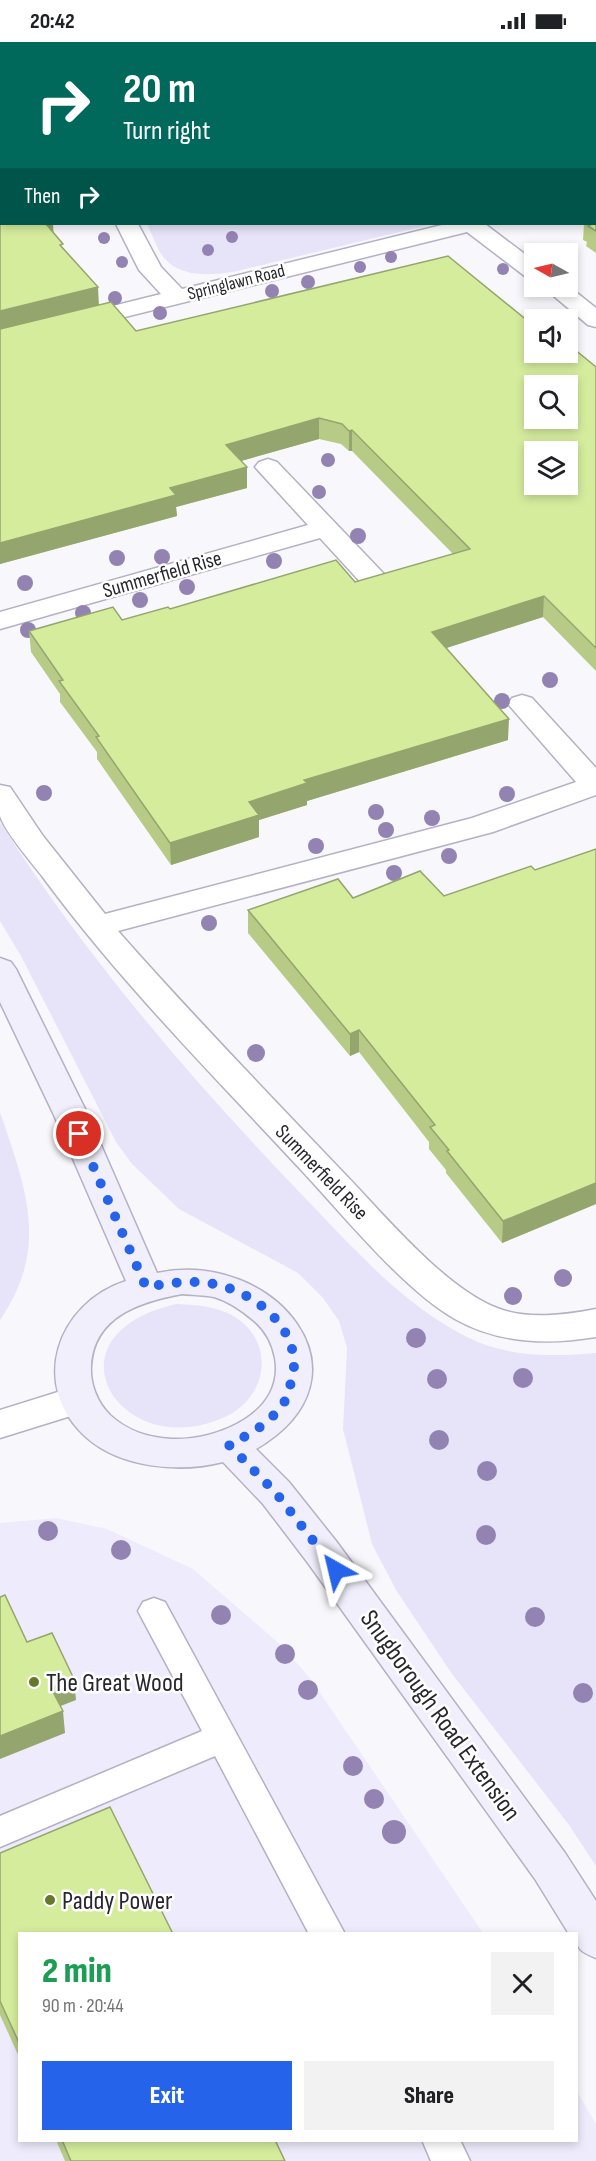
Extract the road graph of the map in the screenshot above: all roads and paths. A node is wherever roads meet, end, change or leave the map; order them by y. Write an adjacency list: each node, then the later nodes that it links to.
1 (128, 225): 5 (street)
2 (467, 225): 5 (street, Springlawn Road)
3 (472, 225): 4 (street)
4 (524, 264)
5 (177, 297): 8 (street, Springlawn Road)
6 (567, 297): 7 (street)
7 (596, 320)
8 (0, 341)
9 (268, 466): 10 (street)
10 (324, 529): 11 (street); 12 (street, Summerfield Rise)
11 (374, 580)
12 (0, 621)
13 (522, 704): 14 (street)
14 (596, 786): 16 (street)
15 (0, 794): 16 (street, Summerfield Rise)
16 (98, 926): 19 (street, Summerfield Rise)
17 (0, 969): 18 (main road)
18 (146, 1287): 20 (main road); 22 (main road)
19 (596, 1323)
20 (77, 1400): 21 (street); 22 (main road)
21 (0, 1424)
22 (229, 1445): 27 (main road, Snugborough Road Extension)
23 (154, 1611): 24 (lane)
24 (223, 1737): 25 (lane); 26 (lane)
25 (0, 1832)
26 (327, 1932)
27 (596, 1938)
28 (441, 2142): 29 (lane)
29 (451, 2161)

